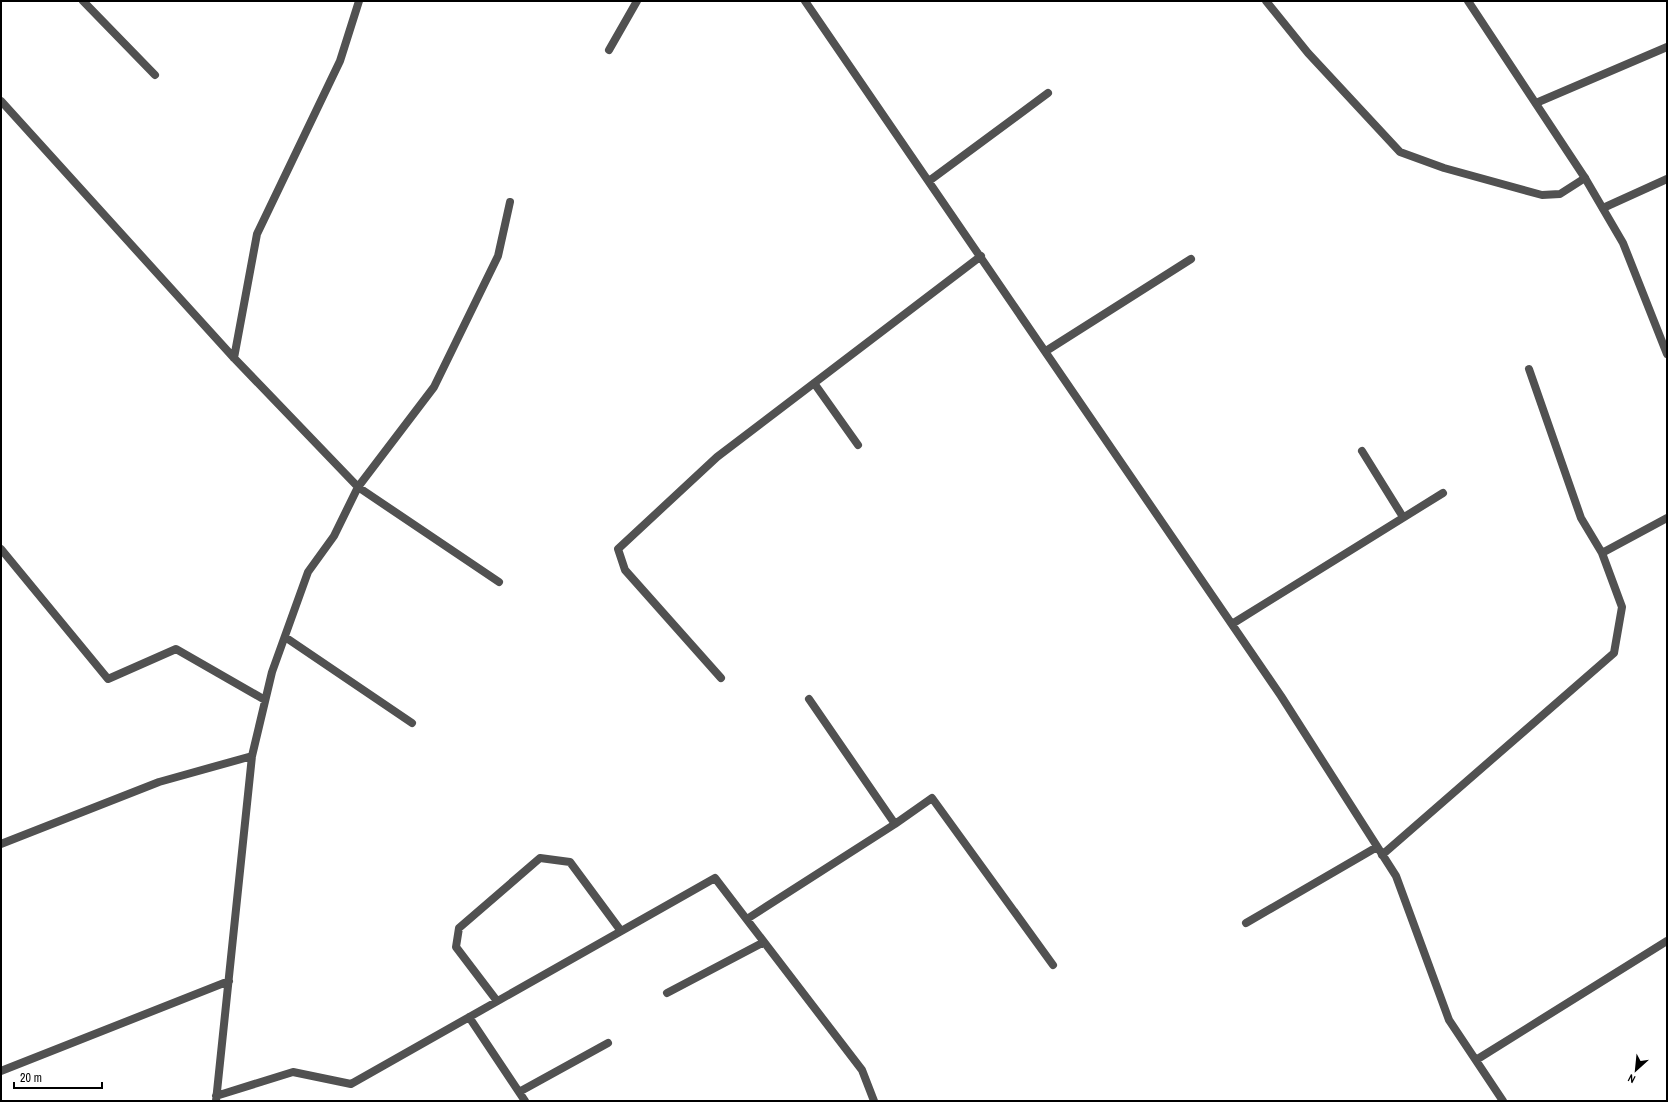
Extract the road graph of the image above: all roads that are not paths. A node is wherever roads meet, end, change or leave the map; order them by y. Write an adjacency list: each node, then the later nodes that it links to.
1 (83, 1): 9 (street)
2 (360, 1): 22 (street)
3 (637, 1): 8 (street)
4 (805, 1): 15 (street)
5 (1266, 1): 13 (street)
6 (1468, 1): 12 (street)
7 (1667, 47): 12 (street)
8 (609, 50)
9 (155, 75)
10 (1048, 93): 15 (street)
11 (1, 102): 22 (street)
12 (1536, 103): 13 (street)
13 (1585, 178): 17 (street)
14 (1667, 179): 17 (street)
15 (929, 181): 18 (street)
16 (510, 202): 27 (street)
17 (1603, 208): 21 (street)
18 (981, 256): 20 (street); 24 (street)
19 (1191, 259): 20 (street)
20 (1046, 351): 34 (street)
21 (1667, 354)
22 (234, 358): 27 (street)
23 (1529, 369): 32 (street)
24 (814, 383): 25 (street); 36 (street)
25 (858, 445)
26 (1362, 451): 29 (street)
27 (358, 487): 33 (street); 35 (street)
28 (1443, 493): 29 (street)
29 (1403, 517): 34 (street)
30 (1667, 518): 32 (street)
31 (1, 549): 38 (street)
32 (1602, 553): 44 (street)
33 (499, 582)
34 (1232, 624): 43 (street)
35 (285, 637): 38 (street); 39 (street)
36 (721, 678)
37 (809, 699): 41 (street)
38 (265, 700): 40 (street)
39 (412, 723)
40 (252, 756): 42 (street); 51 (street)
41 (895, 824): 45 (street); 50 (street)
42 (1, 844)
43 (1377, 847): 44 (street); 46 (street)
44 (1382, 855): 56 (street)
45 (747, 919): 47 (street); 49 (street)
46 (1246, 923)
47 (621, 931): 53 (street); 53 (street)
48 (1667, 941): 56 (street)
49 (764, 942): 52 (street); 61 (street)
50 (1053, 965)
51 (229, 981): 57 (street); 59 (street)
52 (667, 993)
53 (497, 1001): 54 (street)
54 (469, 1016): 58 (street); 59 (street)
55 (608, 1042): 58 (street)
56 (1476, 1060): 62 (street)
57 (1, 1071)
58 (519, 1092): 60 (street)
59 (216, 1099)
60 (525, 1101)
61 (874, 1101)
62 (1503, 1101)

